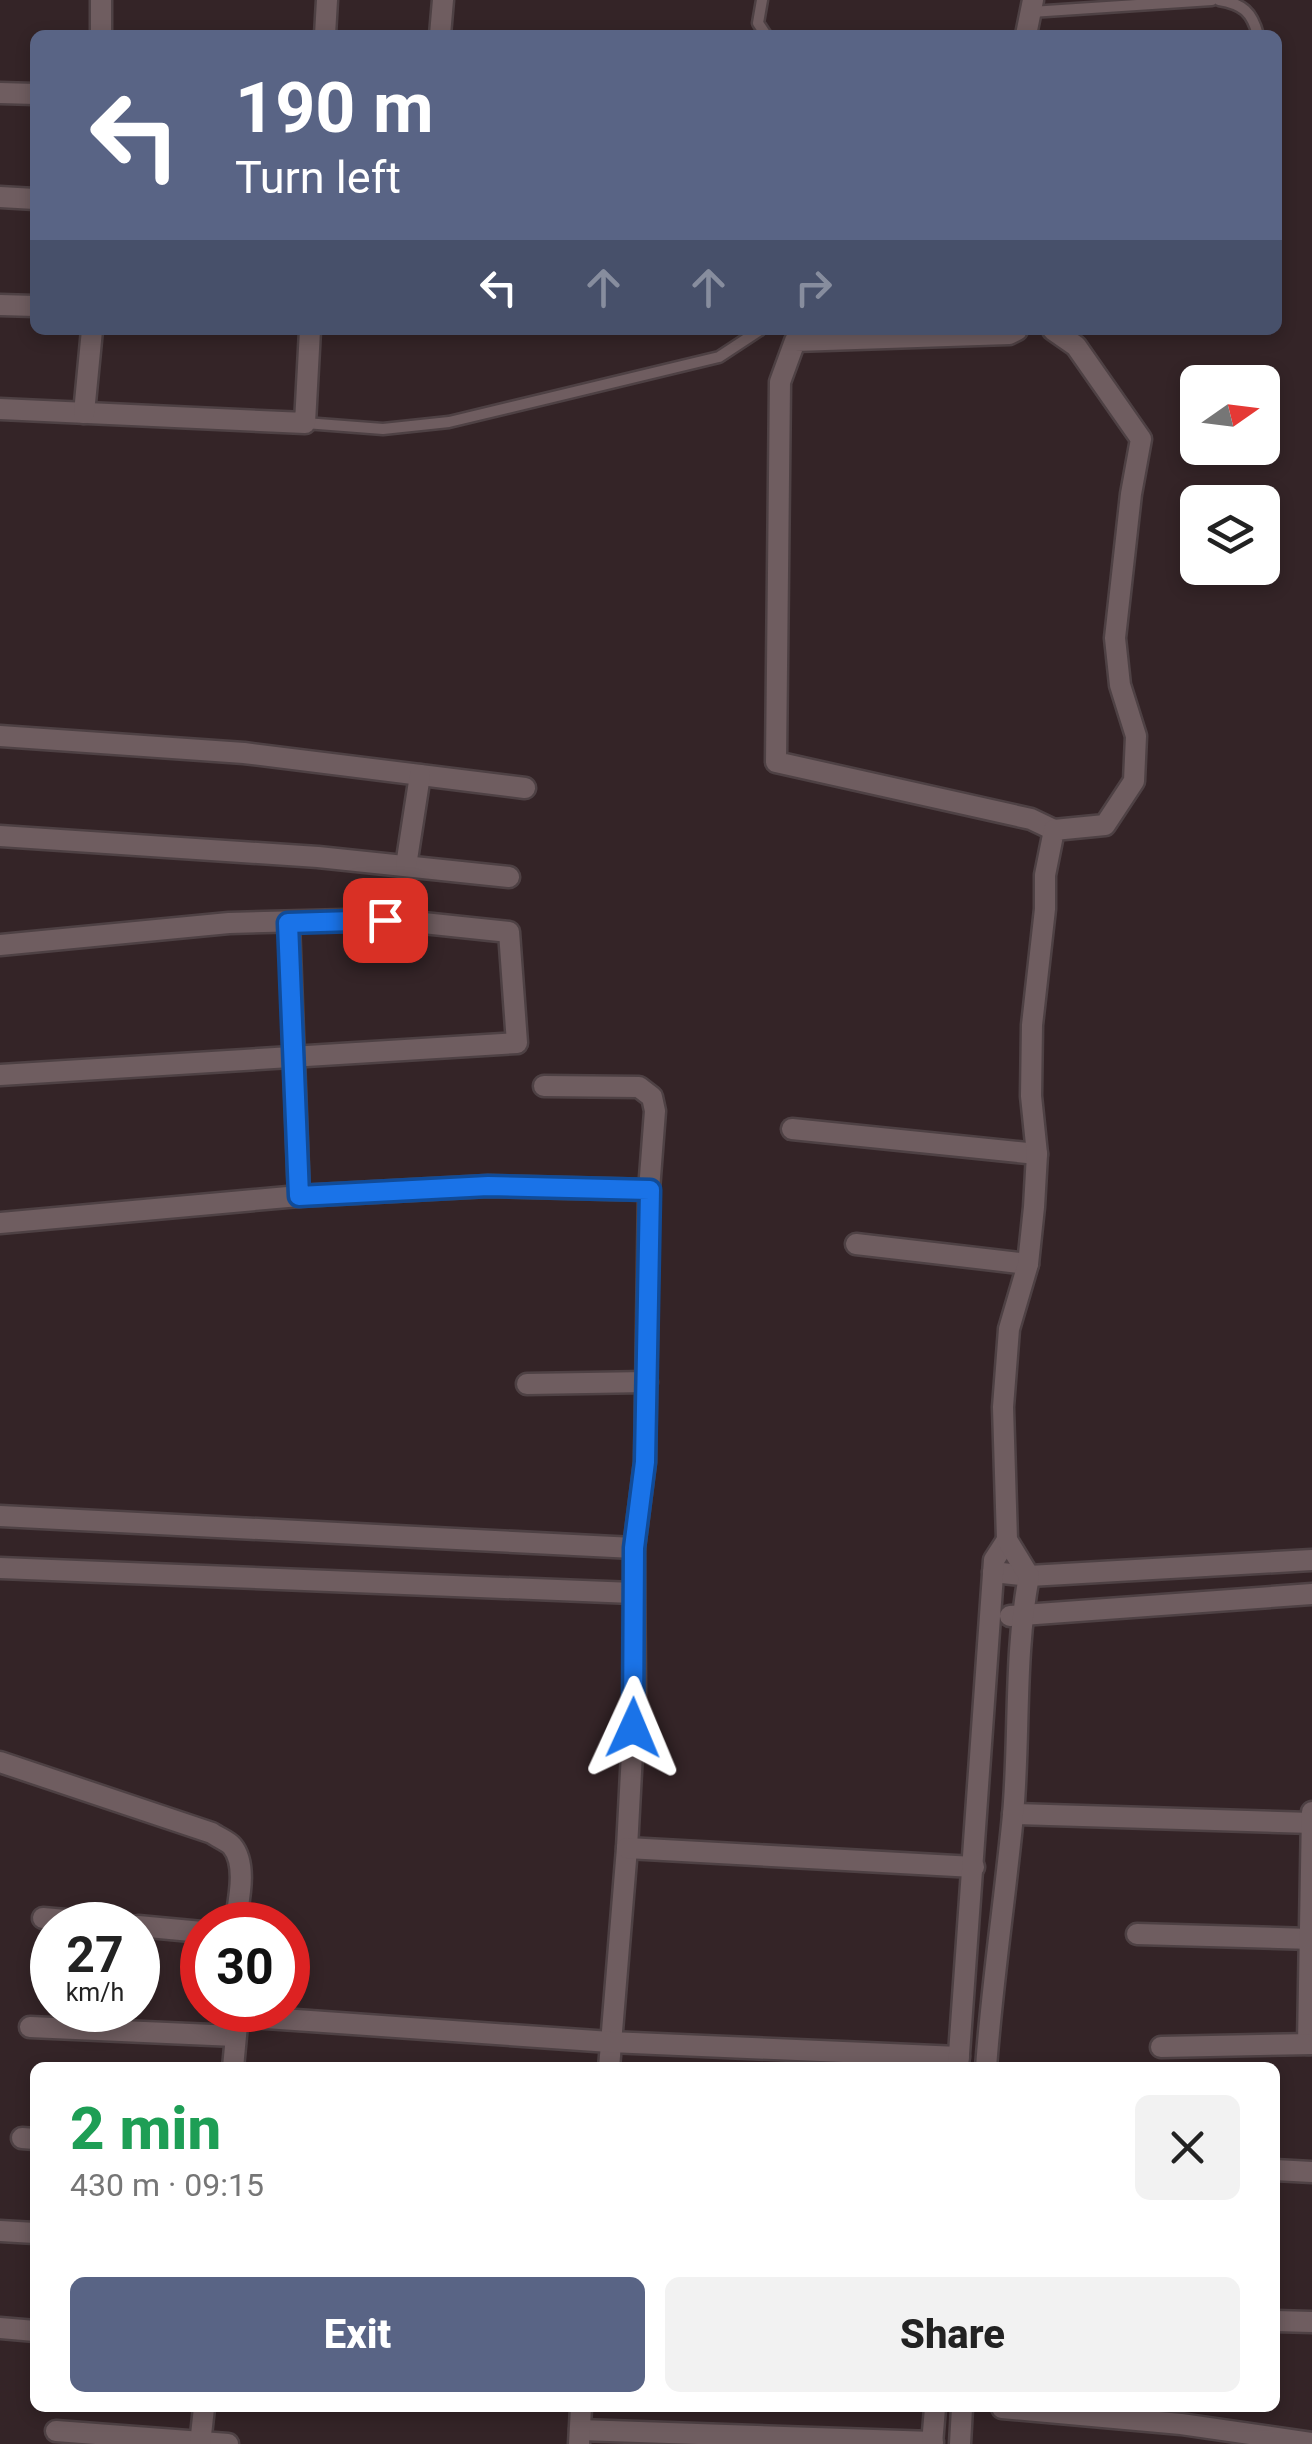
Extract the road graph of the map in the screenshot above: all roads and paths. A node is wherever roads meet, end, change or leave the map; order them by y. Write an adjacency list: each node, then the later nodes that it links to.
1 (101, 0): 7 (street)
2 (327, 0): 8 (street)
3 (443, 0): 9 (street)
4 (762, 0): 10 (lane)
5 (1216, 0): 6 (lane); 11 (lane)
6 (1032, 6)
7 (101, 30)
8 (325, 30)
9 (440, 30)
10 (763, 30)
11 (1257, 30)
12 (0, 93): 13 (street)
13 (30, 94)
14 (0, 198): 15 (street)
15 (30, 199)
16 (0, 304): 17 (street)
17 (30, 306)
18 (92, 335): 24 (street)
19 (310, 335): 25 (street)
20 (753, 335): 25 (lane)
21 (978, 335): 29 (street)
22 (1060, 335): 29 (street)
23 (0, 409): 24 (street)
24 (84, 412): 25 (street)
25 (305, 424)
26 (0, 736): 27 (street)
27 (420, 775): 28 (street); 31 (street)
28 (525, 788)
29 (1054, 830): 39 (street)
30 (0, 836): 31 (street)
31 (406, 866): 32 (street)
32 (509, 877)
33 (288, 923): 34 (street); 35 (street); 35 (street)
34 (0, 945)
35 (294, 1055): 36 (street); 41 (street)
36 (0, 1075)
37 (544, 1086): 40 (street)
38 (792, 1129): 39 (street)
39 (1037, 1154): 44 (street)
40 (650, 1190): 41 (street); 45 (street)
41 (299, 1196): 42 (street)
42 (0, 1223)
43 (856, 1244): 44 (street)
44 (1028, 1264): 48 (street)
45 (647, 1382): 46 (street); 49 (street)
46 (527, 1384)
47 (0, 1516): 49 (street)
48 (1007, 1540): 52 (street); 53 (street)
49 (634, 1548): 54 (street)
50 (1312, 1560): 53 (street)
51 (0, 1568): 54 (street)
52 (993, 1572): 53 (street); 56 (street)
53 (1029, 1576): 57 (street)
54 (633, 1593): 62 (street)
55 (1312, 1594): 57 (street)
56 (990, 1613): 57 (street); 63 (street)
57 (1021, 1617): 60 (street)
58 (0, 1762): 64 (street)
59 (1312, 1812): 61 (street)
60 (1013, 1814): 61 (street); 75 (street)
61 (1312, 1823): 66 (street)
62 (627, 1848): 63 (street); 69 (street)
63 (974, 1867): 74 (street)
64 (238, 1902)
65 (1138, 1934): 66 (street)
66 (1310, 1939): 70 (street)
67 (310, 2025): 69 (street)
68 (236, 2032): 72 (street)
69 (610, 2042): 73 (street); 74 (street)
70 (1310, 2044): 71 (street)
71 (1161, 2047)
72 (234, 2062)
73 (609, 2062)
74 (959, 2062)
75 (986, 2062)
76 (1280, 2170): 77 (street)
77 (1312, 2172)
78 (0, 2230): 79 (street)
79 (30, 2233)
80 (1280, 2321): 81 (street)
81 (1312, 2322)
82 (0, 2328): 83 (street)
83 (30, 2331)
84 (204, 2412): 91 (street)
85 (581, 2412): 90 (street)
86 (935, 2412): 92 (street)
87 (962, 2412): 95 (street)
88 (1047, 2412): 93 (street)
89 (56, 2431): 91 (street)
90 (580, 2437): 92 (street)
91 (200, 2443): 94 (street)
92 (932, 2443)
93 (1312, 2443)
94 (228, 2444)
95 (960, 2444)

